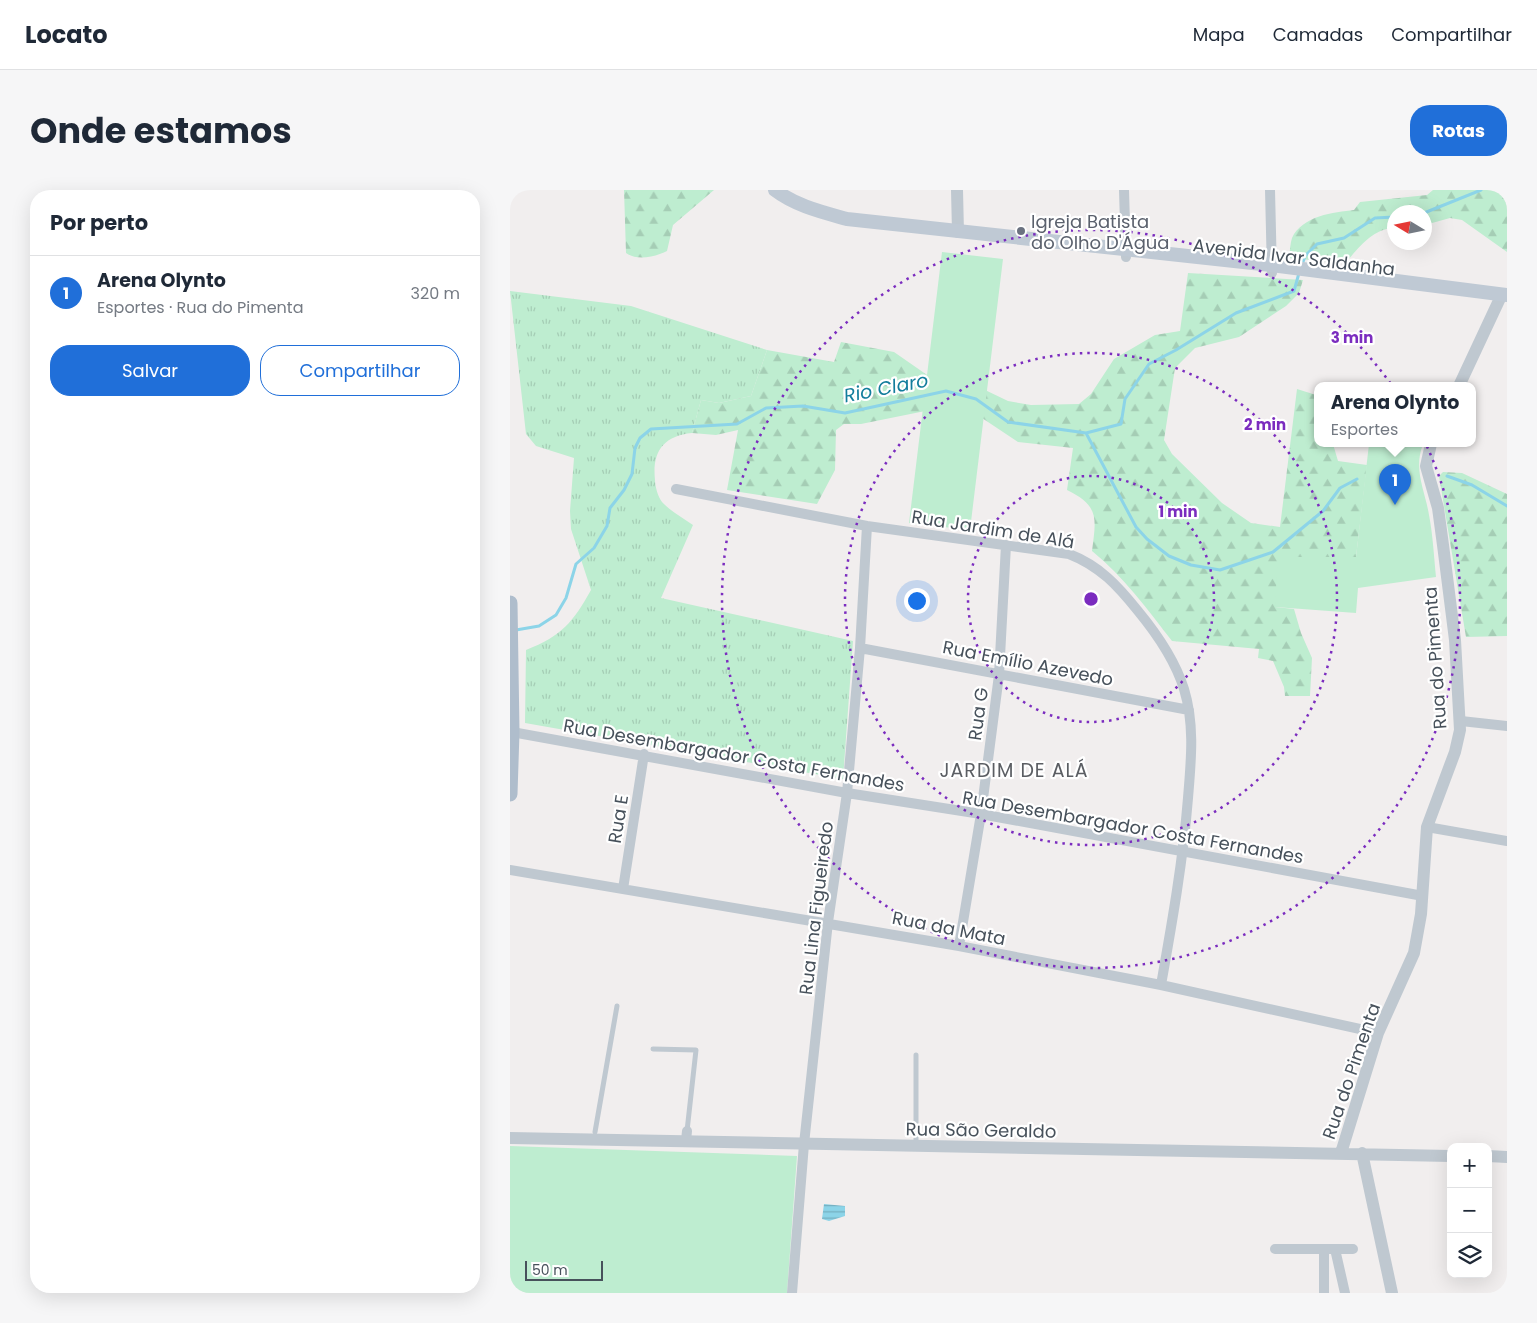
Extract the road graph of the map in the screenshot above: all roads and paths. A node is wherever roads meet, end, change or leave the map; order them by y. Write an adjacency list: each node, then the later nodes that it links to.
1 (775, 190): 5 (main road, Avenida Ivar Saldanha)
2 (957, 190): 5 (street)
3 (1124, 190): 6 (street)
4 (1270, 190): 7 (street)
5 (958, 232): 6 (main road, Avenida Ivar Saldanha)
6 (1126, 253): 7 (main road, Avenida Ivar Saldanha)
7 (1271, 269): 8 (main road, Avenida Ivar Saldanha)
8 (1504, 298): 9 (street)
9 (1461, 382)
10 (1430, 447): 19 (street, Rua do Pimenta)
11 (676, 489): 12 (street, Rua Jardim de Alá)
12 (867, 526): 13 (street, Rua Jardim de Alá); 16 (street, Rua Lina Figueiredo)
13 (1006, 545): 17 (street, Rua G); 18 (street, Rua Jardim de Alá)
14 (510, 603): 15 (main road)
15 (511, 620): 21 (main road)
16 (860, 648): 17 (street, Rua Emílio Azevedo); 23 (street, Rua Lina Figueiredo)
17 (999, 675): 18 (street, Rua Emílio Azevedo); 25 (street, Rua G)
18 (1189, 710): 28 (street, Rua Jardim de Alá)
19 (1460, 722): 20 (street); 26 (street, Rua do Pimenta)
20 (1507, 726)
21 (512, 732): 22 (street, Rua Desembargador Costa Fernandes); 24 (main road)
22 (644, 754): 23 (street, Rua Desembargador Costa Fernandes); 30 (street, Rua E)
23 (847, 793): 25 (street, Rua Desembargador Costa Fernandes); 32 (street, Rua Lina Figueiredo)
24 (510, 794)
25 (981, 814): 28 (street, Rua Desembargador Costa Fernandes); 33 (street, Rua G)
26 (1427, 827): 27 (street); 31 (street, Rua do Pimenta)
27 (1507, 841)
28 (1183, 853): 31 (street, Rua Desembargador Costa Fernandes); 34 (street, Rua Jardim de Alá)
29 (510, 870): 30 (street, Rua da Mata)
30 (623, 889): 32 (street, Rua da Mata)
31 (1423, 896): 36 (street, Rua do Pimenta)
32 (828, 922): 33 (street, Rua da Mata); 42 (street, Rua Lina Figueiredo)
33 (959, 946): 34 (street, Rua da Mata)
34 (1161, 985): 36 (street, Rua da Mata)
35 (617, 1006): 39 (lane)
36 (1378, 1033): 44 (street, Rua do Pimenta)
37 (653, 1049): 40 (lane)
38 (916, 1054): 43 (lane)
39 (595, 1136): 40 (street, Rua São Geraldo); 41 (street, Rua São Geraldo)
40 (686, 1136): 42 (street, Rua São Geraldo)
41 (510, 1138)
42 (804, 1144): 43 (street, Rua São Geraldo); 53 (street, Rua Lina Figueiredo)
43 (916, 1146): 44 (street, Rua São Geraldo)
44 (1341, 1153): 45 (street, Rua São Geraldo)
45 (1362, 1154): 46 (street, Rua São Geraldo); 56 (street)
46 (1447, 1156)
47 (1492, 1156): 48 (street)
48 (1507, 1157)
49 (1275, 1249): 50 (street)
50 (1324, 1249): 51 (street); 54 (street)
51 (1335, 1249): 52 (street); 55 (street)
52 (1353, 1249)
53 (792, 1293)
54 (1324, 1293)
55 (1345, 1293)
56 (1392, 1293)

